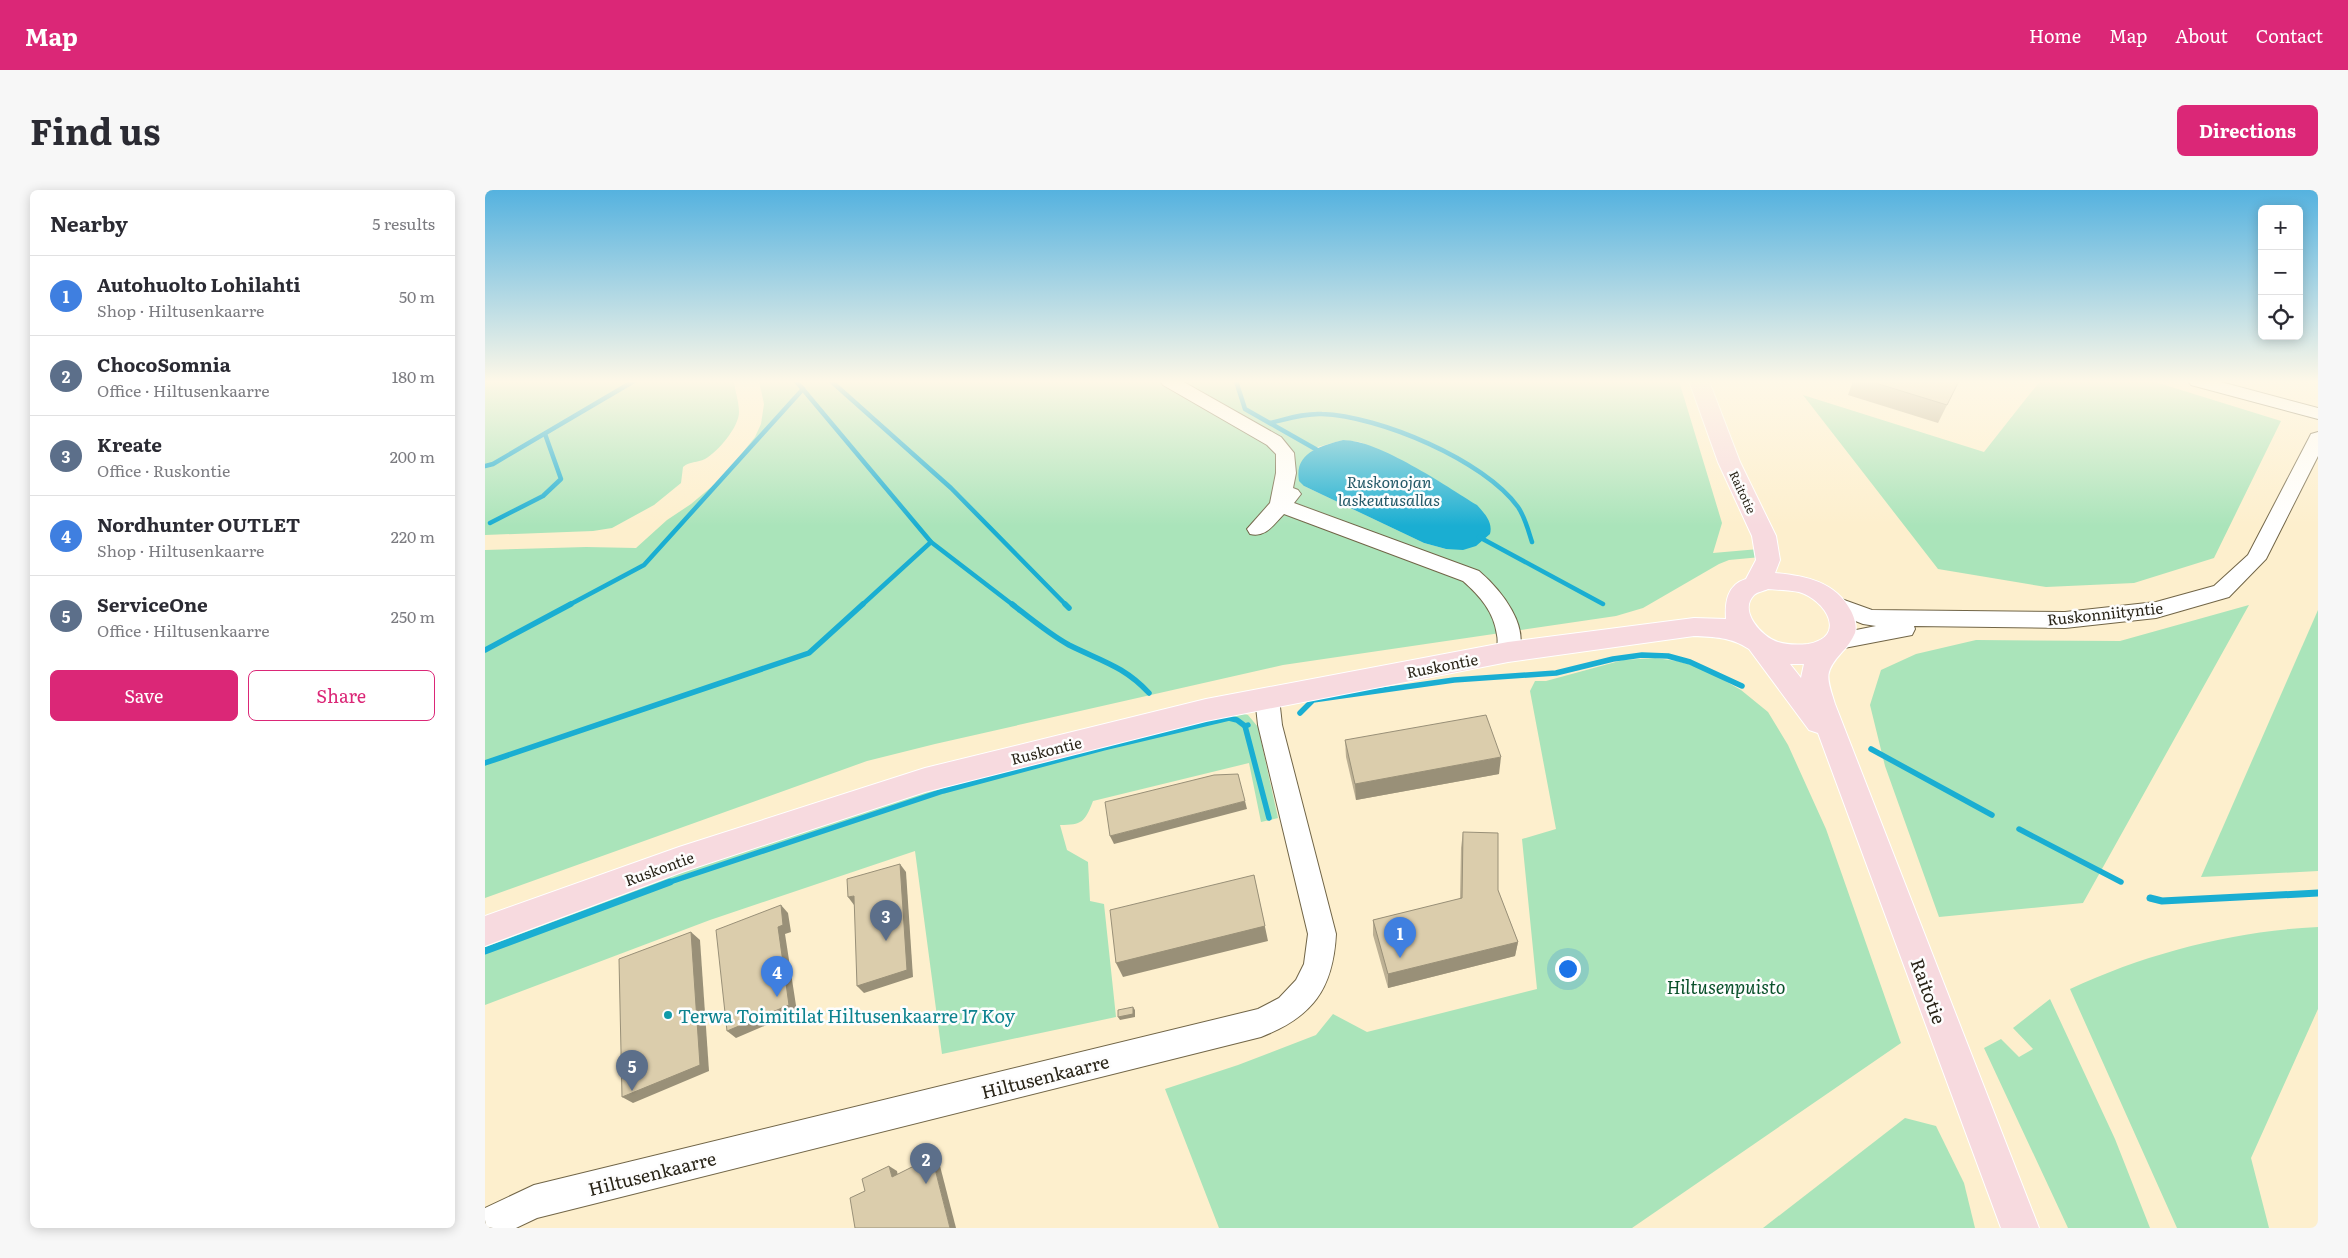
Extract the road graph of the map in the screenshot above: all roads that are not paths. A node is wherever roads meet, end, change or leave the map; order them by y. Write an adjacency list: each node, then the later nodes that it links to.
1 (1254, 429): 5 (street)
2 (1717, 429): 6 (main road, Raitotie)
3 (2318, 438): 10 (street, Ruskonniityntie)
4 (1299, 486): 5 (street)
5 (1281, 505): 7 (street); 14 (street)
6 (1756, 518): 8 (main road, Raitotie); 9 (main road, Raitotie)
7 (1257, 529)
8 (1750, 587): 9 (main road); 11 (main road, Ruskontie); 12 (main road)
9 (1827, 599): 10 (street, Ruskonniityntie); 13 (main road)
10 (1953, 620): 13 (street, Ruskonniityntie)
11 (1624, 636): 12 (main road, Ruskontie); 14 (main road, Ruskontie)
12 (1753, 640): 13 (main road); 16 (main road, Raitotie)
13 (1834, 646): 16 (main road, Raitotie)
14 (1507, 652): 15 (main road, Ruskontie)
15 (1267, 698): 17 (main road, Ruskontie); 18 (street, Hiltusenkaarre)
16 (1840, 752): 19 (main road, Raitotie)
17 (485, 931)
18 (485, 1225)
19 (2021, 1228)

